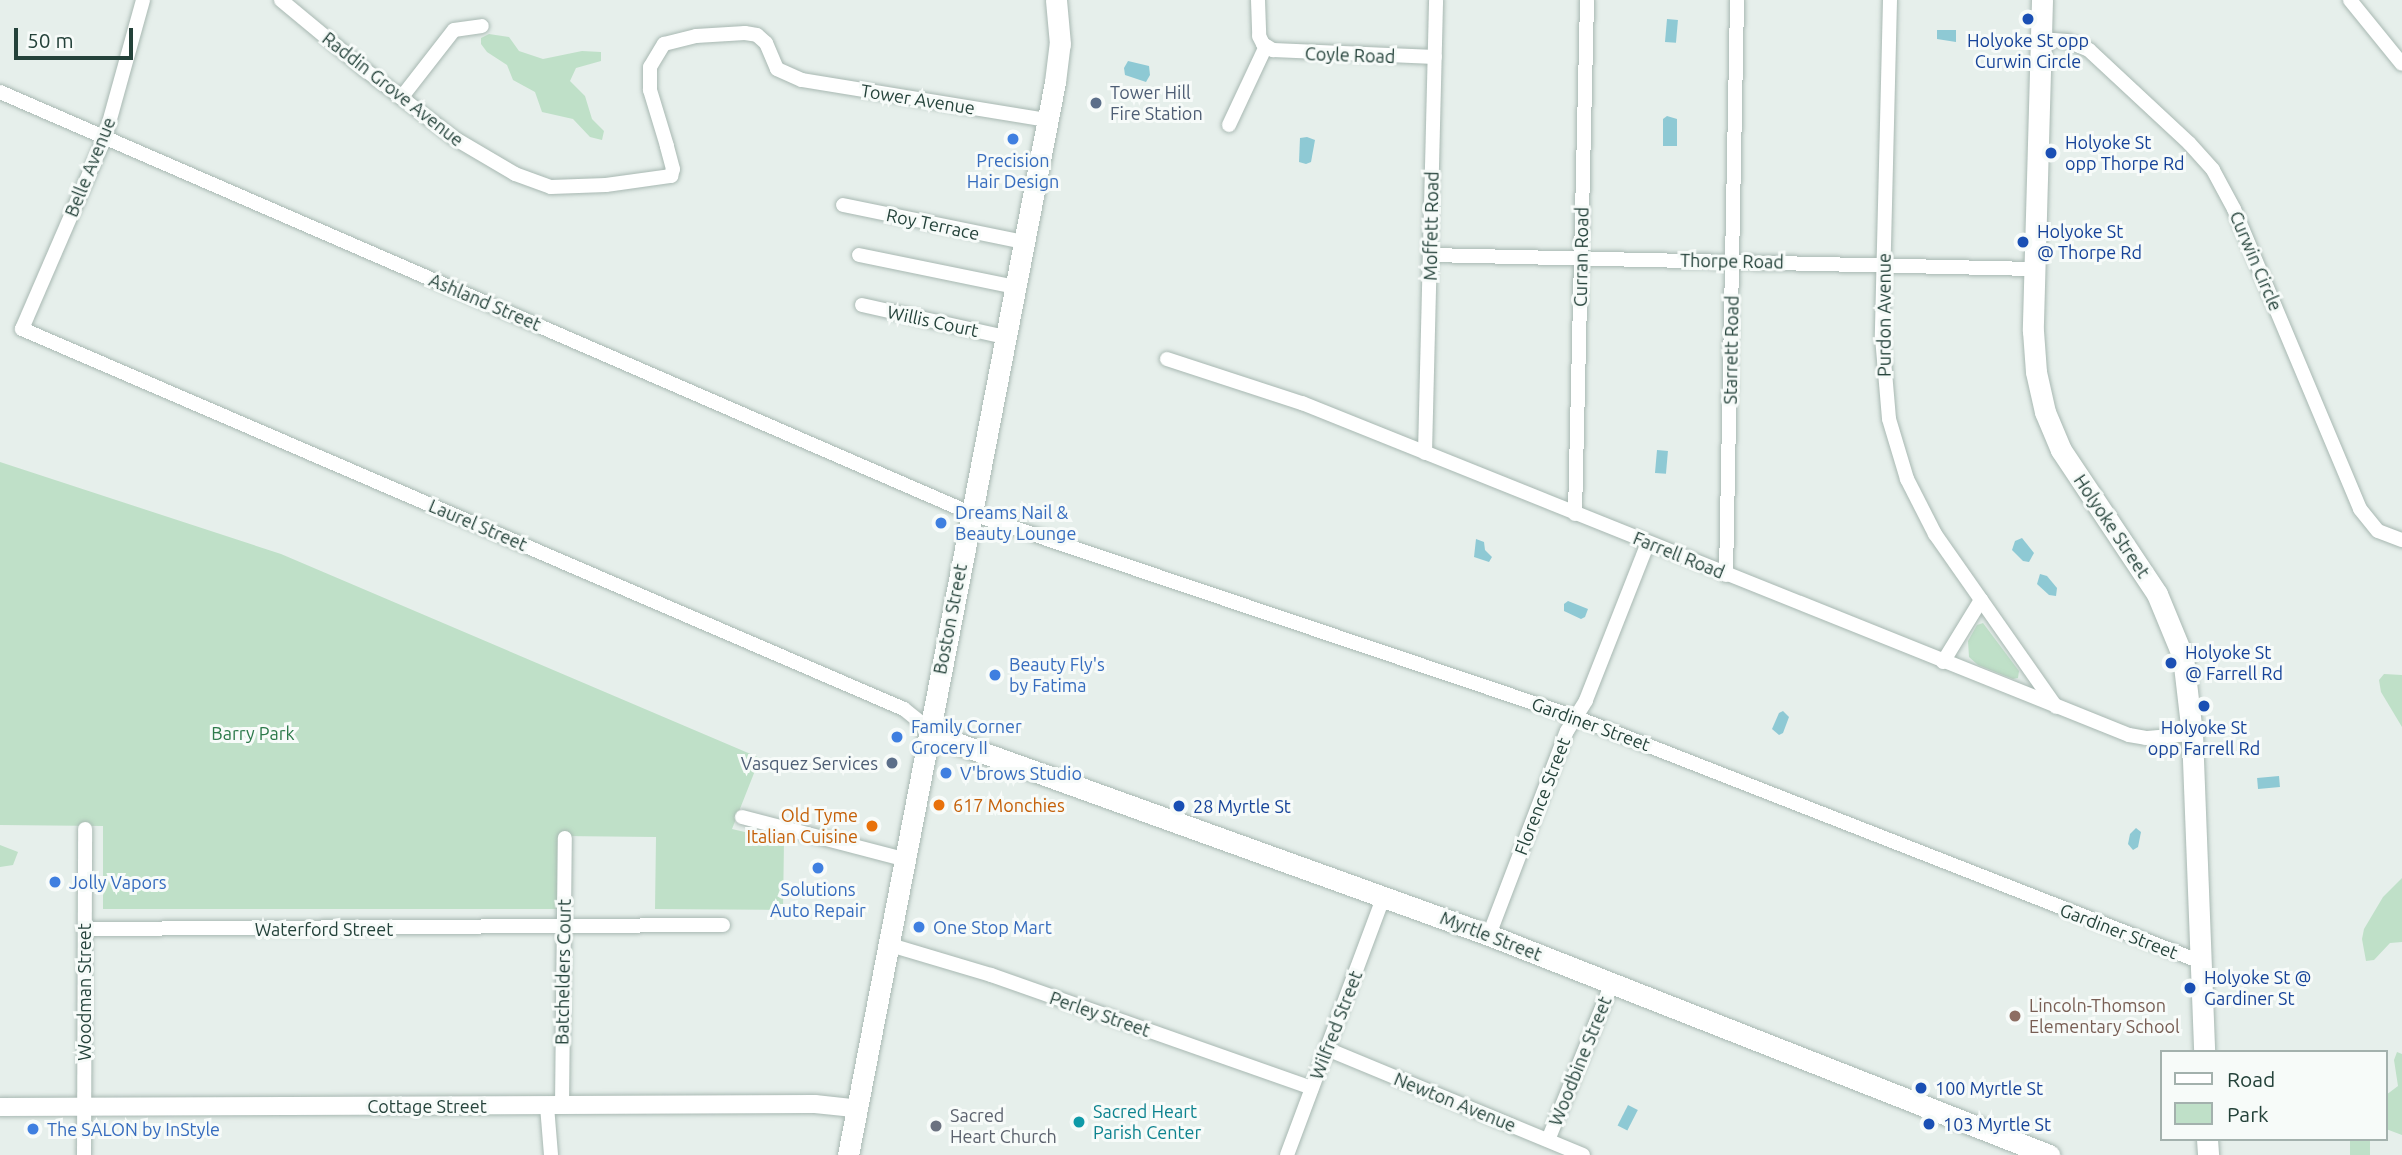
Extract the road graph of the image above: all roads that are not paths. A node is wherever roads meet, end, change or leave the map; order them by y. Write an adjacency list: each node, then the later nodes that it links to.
1 (143, 0): 20 (street, Belle Avenue)
2 (281, 0): 17 (street, Raddin Grove Avenue)
3 (1056, 0): 18 (main road, Boston Street)
4 (1258, 0): 13 (street)
5 (1436, 0): 14 (street, Moffett Road)
6 (1587, 0): 26 (street, Curran Road)
7 (1737, 0): 27 (street, Starrett Road)
8 (1890, 0): 28 (street, Purdon Avenue)
9 (2042, 0): 12 (main road, Holyoke Street)
10 (2350, 0): 15 (street)
11 (482, 26): 17 (street)
12 (2040, 39): 29 (main road, Holyoke Street); 38 (street, Curwin Circle)
13 (1266, 46): 14 (street, Coyle Road); 19 (street)
14 (1435, 57): 25 (street, Moffett Road)
15 (2402, 64)
16 (0, 92): 20 (street, Ashland Street)
17 (401, 98): 21 (street, Raddin Grove Avenue)
18 (1047, 120): 21 (street, Tower Avenue); 23 (main road, Boston Street)
19 (1229, 125)
20 (105, 137): 32 (street, Belle Avenue); 36 (street, Ashland Street)
21 (672, 176)
22 (843, 205): 23 (street, Roy Terrace)
23 (1024, 242): 30 (main road, Boston Street)
24 (859, 255): 30 (street)
25 (1430, 255): 26 (street, Thorpe Road); 35 (street, Moffett Road)
26 (1581, 258): 27 (street, Thorpe Road); 37 (street, Curran Road)
27 (1732, 261): 28 (street, Thorpe Road); 40 (street, Starrett Road)
28 (1883, 265): 29 (street, Thorpe Road); 41 (street, Purdon Avenue)
29 (2034, 269): 46 (main road, Holyoke Street)
30 (1015, 287): 33 (main road, Boston Street)
31 (862, 305): 33 (street, Willis Court)
32 (22, 330): 45 (street, Laurel Street)
33 (1005, 337): 36 (main road, Boston Street)
34 (1167, 359): 35 (street, Farrell Road)
35 (1425, 453): 37 (street, Farrell Road)
36 (971, 513): 44 (street, Gardiner Street); 45 (main road, Boston Street)
37 (1575, 514): 39 (street, Farrell Road)
38 (2402, 540)
39 (1648, 543): 40 (street, Farrell Road); 44 (street, Florence Street)
40 (1726, 575): 42 (street, Farrell Road)
41 (1981, 600): 42 (street); 43 (street, Purdon Avenue)
42 (1943, 662): 43 (street, Farrell Road)
43 (2057, 708): 46 (street, Farrell Road)
44 (1575, 717): 55 (street, Florence Street); 57 (street, Gardiner Street)
45 (929, 729): 50 (main road, Boston Street); 51 (main road, Myrtle Street)
46 (2192, 734): 57 (main road, Holyoke Street)
47 (741, 817): 50 (street)
48 (85, 829): 54 (street, Woodman Street)
49 (565, 838): 52 (street, Batchelders Court)
50 (903, 859): 56 (main road, Boston Street)
51 (1384, 895): 55 (main road, Myrtle Street); 59 (street, Wilfred Street)
52 (564, 925): 53 (street, Waterford Street); 54 (street, Waterford Street); 62 (street, Batchelders Court)
53 (723, 925)
54 (84, 929): 64 (street, Woodman Street)
55 (1489, 935): 58 (main road, Myrtle Street)
56 (887, 944): 61 (street, Perley Street); 65 (main road, Boston Street)
57 (2201, 962): 60 (main road, Holyoke Street)
58 (1612, 983): 66 (street, Woodbine Street); 72 (main road, Myrtle Street)
59 (1327, 1049): 61 (street, Wilfred Street); 66 (street, Newton Avenue)
60 (2204, 1050)
61 (1312, 1088): 70 (street, Wilfred Street)
62 (554, 1106): 64 (street, Cottage Street); 65 (street, Cottage Street); 68 (street, Batchelders Court)
63 (0, 1107): 64 (street, Cottage Street)
64 (84, 1107): 67 (street, Woodman Street)
65 (855, 1108): 69 (main road, Boston Street)
66 (1548, 1140): 71 (street, Newton Avenue)
67 (84, 1155)
68 (551, 1155)
69 (848, 1155)
70 (1287, 1155)
71 (1583, 1155)
72 (2049, 1155)

